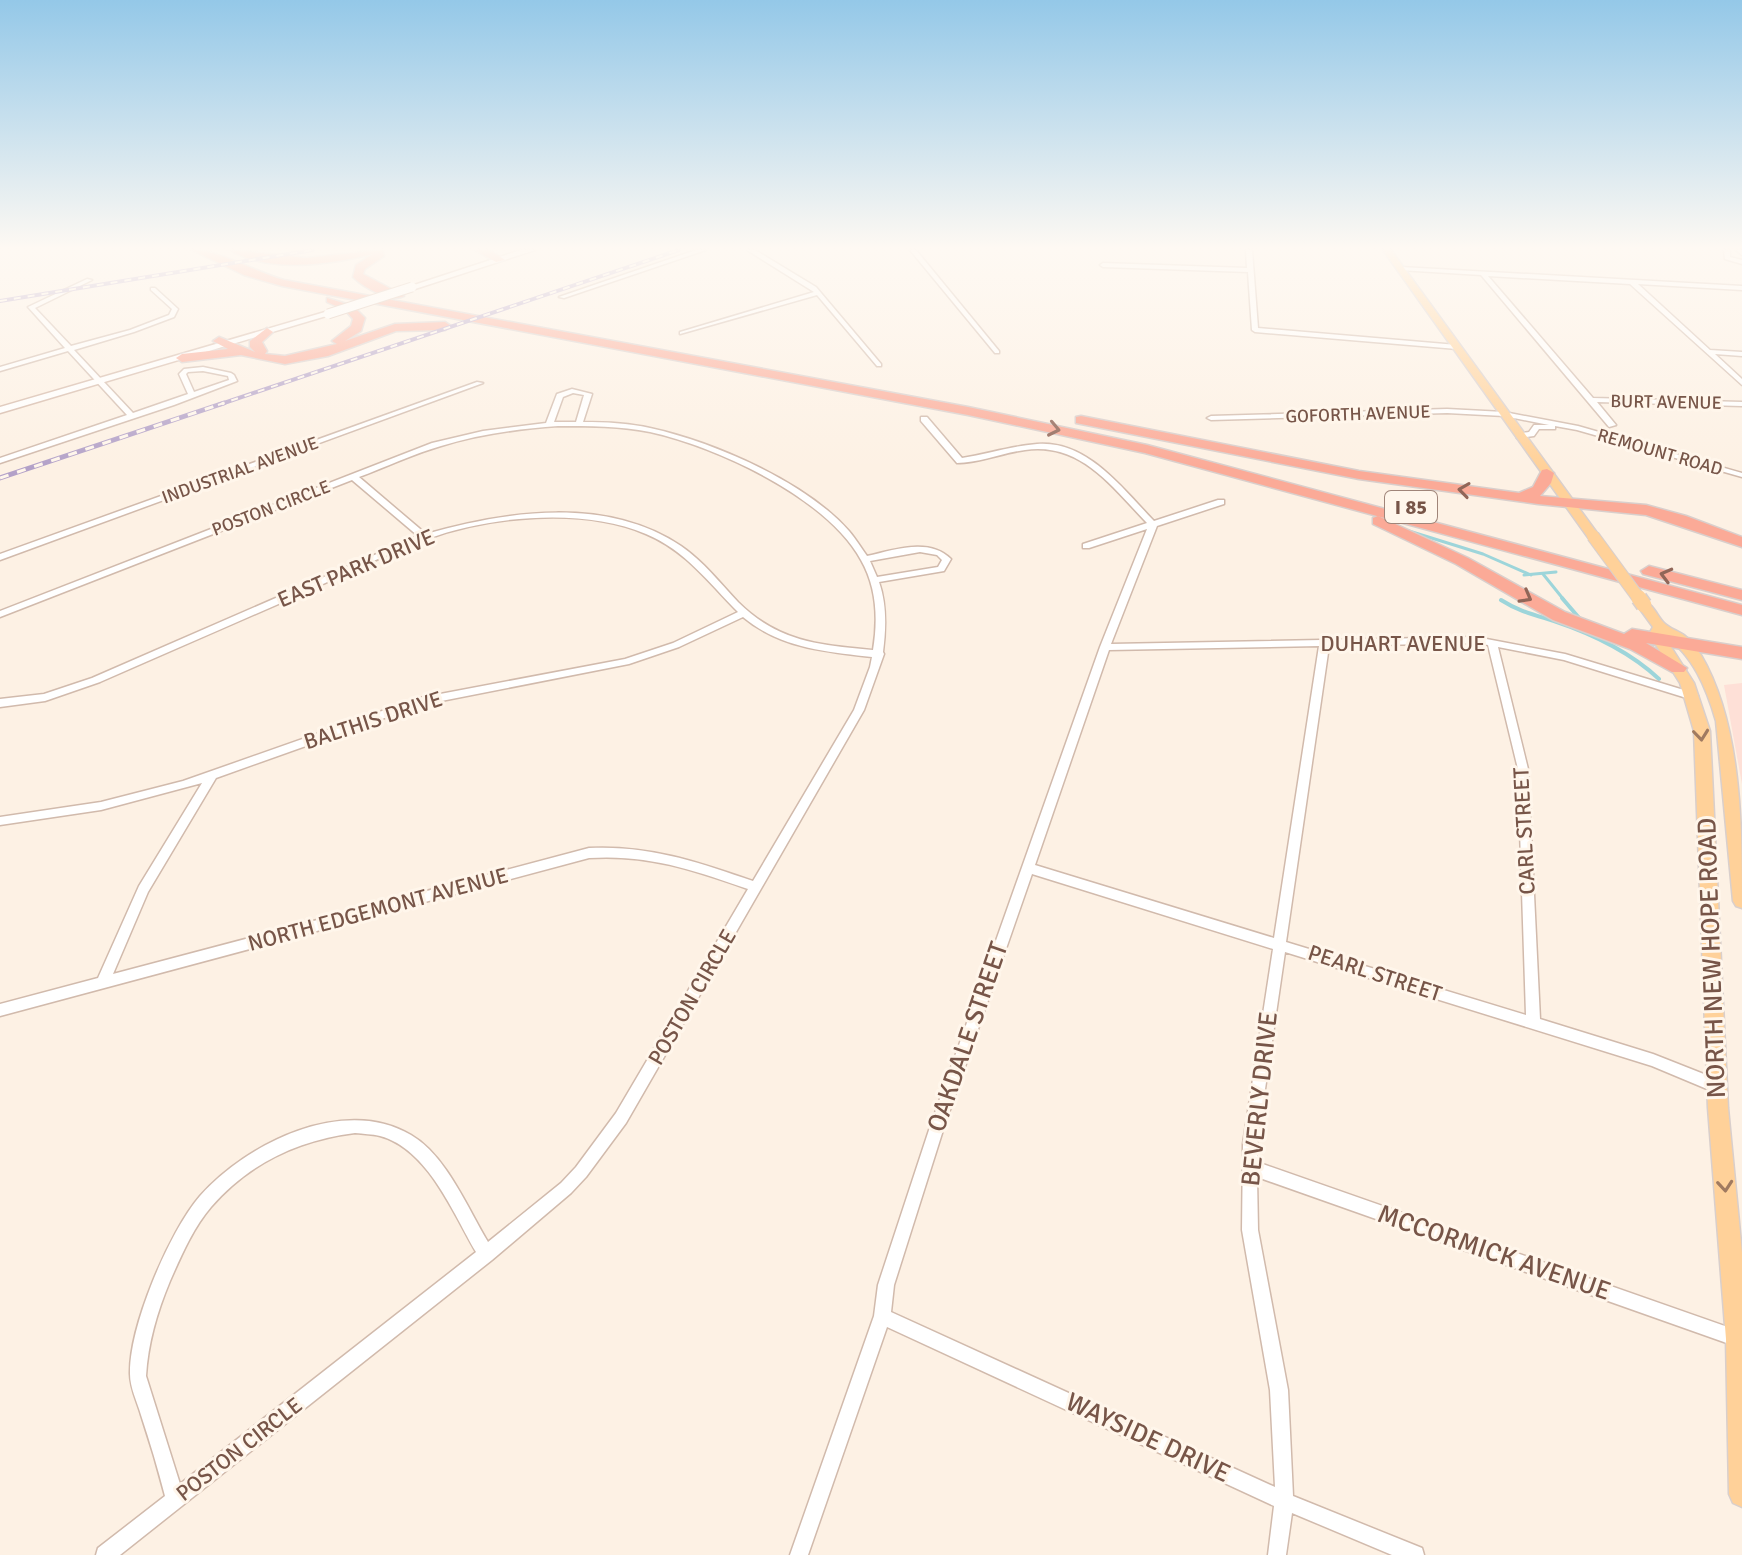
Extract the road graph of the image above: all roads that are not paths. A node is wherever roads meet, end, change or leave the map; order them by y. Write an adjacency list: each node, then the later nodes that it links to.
1 (45, 323): 19 (street)
2 (152, 323): 19 (street)
3 (293, 323): 17 (main road)
4 (294, 323): 15 (main road)
5 (359, 323): 20 (highway)
6 (488, 323): 23 (highway, I 85)
7 (576, 323): 39 (highway, I 85)
8 (717, 323): 16 (street)
9 (843, 323): 26 (street)
10 (973, 323): 21 (street)
11 (1255, 323): 18 (street)
12 (1439, 323): 18 (main road, NORTH NEW HOPE ROAD)
13 (1524, 323): 32 (street)
14 (1677, 323): 22 (street)
15 (267, 332): 17 (main road); 20 (highway)
16 (682, 333)
17 (231, 344): 20 (highway); 23 (highway); 25 (main road); 25 (highway); 28 (main road)
18 (1457, 347): 35 (main road, NORTH NEW HOPE ROAD)
19 (69, 350): 27 (street); 28 (street)
20 (261, 351)
21 (997, 352)
22 (1709, 352): 24 (street); 30 (street)
23 (647, 353): 49 (highway, I 85, one-way to 49)
24 (1742, 354)
25 (182, 358): 28 (main road)
26 (879, 365)
27 (0, 369)
28 (100, 380): 34 (main road); 36 (street)
29 (479, 383): 57 (street, INDUSTRIAL AVENUE)
30 (1742, 383)
31 (192, 395): 31 (street); 36 (street)
32 (1590, 400): 33 (street, BURT AVENUE); 42 (street)
33 (1742, 404)
34 (0, 410)
35 (1504, 414): 37 (street, GOFORTH AVENUE); 43 (street, REMOUNT ROAD); 44 (main road, NORTH NEW HOPE ROAD)
36 (132, 416): 45 (street)
37 (1211, 418)
38 (924, 419): 53 (street)
39 (1081, 420): 50 (highway, one-way to 39); 60 (highway, I 85, one-way to 39)
40 (579, 424): 41 (street, POSTON CIRCLE); 41 (street); 58 (street, POSTON CIRCLE)
41 (549, 425): 48 (street, POSTON CIRCLE)
42 (1612, 425)
43 (1578, 428): 44 (street, REMOUNT ROAD); 47 (street, REMOUNT ROAD)
44 (1520, 436): 46 (main road, NORTH NEW HOPE ROAD)
45 (0, 461)
46 (1547, 473): 50 (highway); 52 (main road, NORTH NEW HOPE ROAD)
47 (1742, 475)
48 (352, 476): 54 (street); 64 (street, POSTON CIRCLE)
49 (1281, 484): 61 (highway, I 85); 62 (highway, one-way to 62)
50 (1517, 497): 52 (highway)
51 (1221, 502): 53 (street)
52 (1569, 502): 55 (highway); 65 (main road, NORTH NEW HOPE ROAD, bridge)
53 (1153, 525): 56 (street); 69 (street, OAKDALE STREET)
54 (424, 537): 63 (street, EAST PARK DRIVE); 74 (street, EAST PARK DRIVE)
55 (1742, 542)
56 (1086, 546)
57 (0, 557)
58 (866, 559): 59 (street, POSTON CIRCLE); 59 (street)
59 (875, 580): 71 (street, POSTON CIRCLE)
60 (1742, 595)
61 (1742, 610)
62 (1554, 612): 65 (highway); 72 (highway)
63 (743, 613): 71 (street, EAST PARK DRIVE); 75 (street, BALTHIS DRIVE)
64 (0, 614)
65 (1660, 634): 68 (highway); 72 (main road, NORTH NEW HOPE ROAD)
66 (1492, 642): 67 (street, DUHART AVENUE); 73 (street, DUHART AVENUE); 83 (street, CARL STREET)
67 (1324, 644): 69 (street, DUHART AVENUE); 80 (street, BEVERLY DRIVE)
68 (1685, 645): 70 (highway); 79 (main road, NORTH NEW HOPE ROAD)
69 (1105, 647): 77 (street, OAKDALE STREET)
70 (1742, 653)
71 (879, 654): 78 (street, POSTON CIRCLE)
72 (1678, 668): 73 (main road, NORTH NEW HOPE ROAD)
73 (1693, 696): 84 (main road, NORTH NEW HOPE ROAD, one-way to 84)
74 (0, 703)
75 (212, 776): 76 (street, BALTHIS DRIVE); 81 (street)
76 (0, 821)
77 (1028, 868): 80 (street, PEARL STREET); 87 (street, OAKDALE STREET)
78 (756, 887): 81 (street, NORTH EDGEMONT AVENUE); 86 (street, POSTON CIRCLE)
79 (1742, 901)
80 (1278, 943): 83 (street, PEARL STREET); 85 (street, BEVERLY DRIVE)
81 (103, 982): 82 (street, NORTH EDGEMONT AVENUE)
82 (0, 1010)
83 (1533, 1024): 84 (street, PEARL STREET)
84 (1719, 1087): 88 (main road, NORTH NEW HOPE ROAD, one-way to 88)
85 (1250, 1167): 88 (street, MCCORMICK AVENUE); 91 (street, BEVERLY DRIVE)
86 (486, 1254): 90 (street, POSTON CIRCLE); 90 (street)
87 (882, 1316): 91 (street, WAYSIDE DRIVE); 93 (street, OAKDALE STREET)
88 (1738, 1339): 89 (main road, NORTH NEW HOPE ROAD)
89 (1742, 1494)
90 (175, 1499): 92 (street, POSTON CIRCLE)
91 (1284, 1501): 94 (street, BEVERLY DRIVE); 95 (street, WAYSIDE DRIVE)
92 (105, 1555)
93 (799, 1555)
94 (1277, 1555)
95 (1415, 1555)

